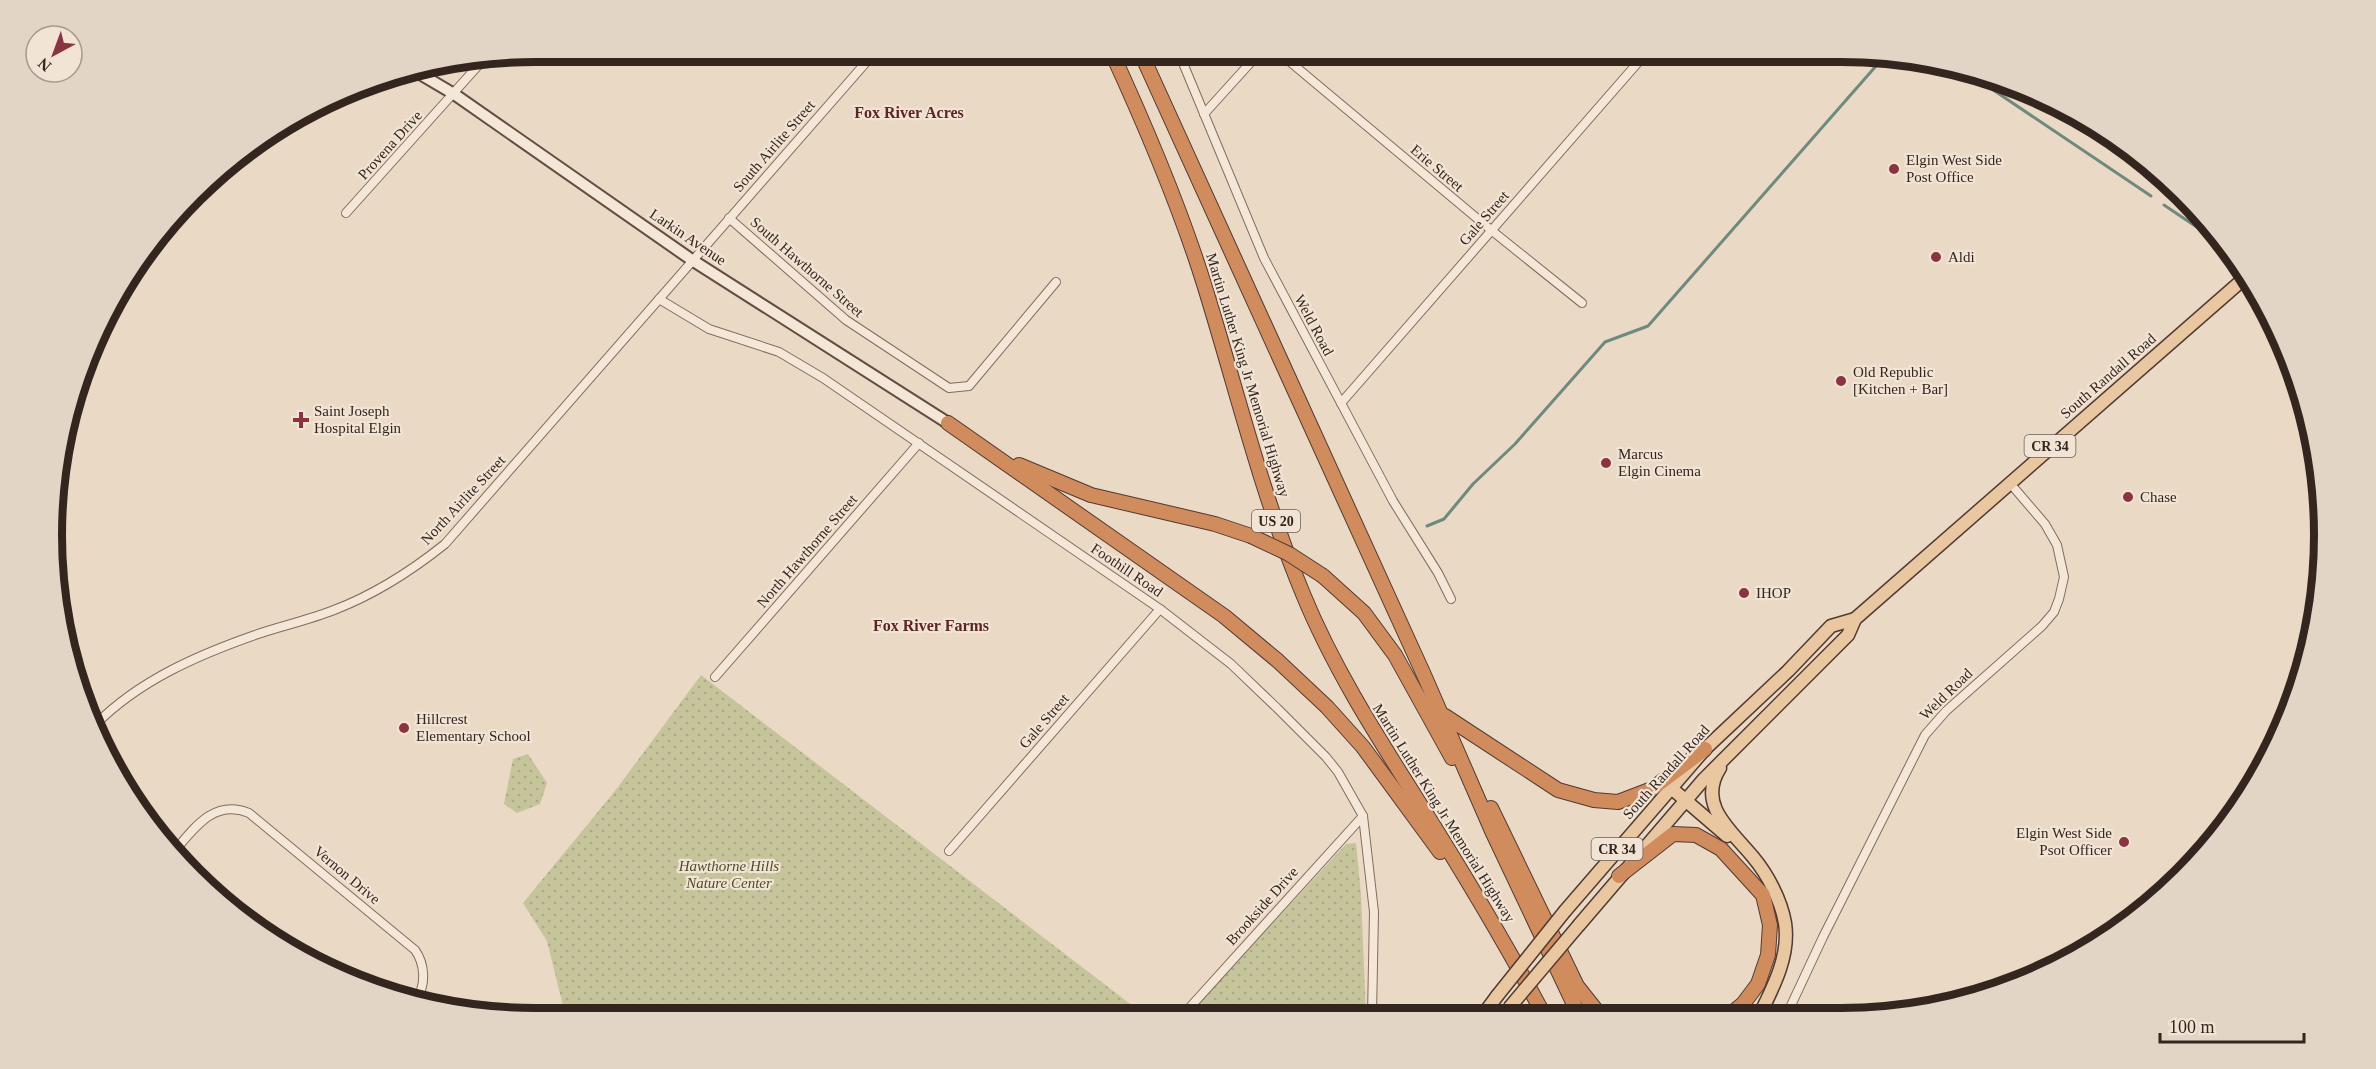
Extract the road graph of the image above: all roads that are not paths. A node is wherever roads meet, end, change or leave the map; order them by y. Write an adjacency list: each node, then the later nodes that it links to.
1 (866, 62): 13 (street, South Airlite Street)
2 (1116, 62): 41 (highway, Martin Luther King Jr Memorial Highway / US 20)
3 (1145, 62): 27 (highway, Martin Luther King Jr Memorial Highway)
4 (1183, 62): 11 (street, Weld Road)
5 (1251, 62): 11 (street)
6 (1290, 62): 14 (street, Erie Street)
7 (1638, 62): 14 (street, Gale Street)
8 (478, 65): 10 (street, Provena Drive)
9 (423, 76): 10 (main road, Larkin Avenue)
10 (454, 94): 12 (street, Provena Drive); 15 (main road, Larkin Avenue)
11 (1204, 114): 20 (street, Weld Road)
12 (346, 213)
13 (729, 218): 15 (street, South Airlite Street); 17 (street, South Hawthorne Street)
14 (1491, 230): 19 (street, Erie Street); 20 (street, Gale Street)
15 (693, 260): 18 (street, North Airlite Street); 21 (main road, Larkin Avenue)
16 (2241, 281): 23 (main road, South Randall Road / CR 34)
17 (1056, 282)
18 (659, 299): 22 (street, Foothill Road); 30 (street, North Airlite Street)
19 (1582, 303)
20 (1341, 403): 24 (street, Weld Road)
21 (948, 423): 36 (highway, bridge); 41 (highway)
22 (919, 443): 25 (street, Foothill Road); 28 (street, North Hawthorne Street)
23 (2009, 482): 26 (main road, South Randall Road / CR 34); 52 (street, Weld Road)
24 (1451, 599)
25 (1160, 609): 35 (street, Foothill Road); 38 (street, Gale Street)
26 (1855, 619): 31 (main road, South Randall Road / CR 34); 32 (main road, South Randall Road / CR 34)
27 (1424, 675): 29 (highway); 36 (highway, Martin Luther King Jr Memorial Highway)
28 (715, 677)
29 (1445, 716): 32 (highway); 49 (highway)
30 (100, 721)
31 (1734, 746): 34 (main road, South Randall Road / CR 34); 39 (main road)
32 (1705, 749): 33 (main road, South Randall Road / CR 34)
33 (1670, 787): 34 (main road); 45 (main road, South Randall Road / CR 34, bridge)
34 (1686, 800): 39 (main road); 40 (main road, South Randall Road / CR 34)
35 (1363, 816): 43 (street, Brookside Drive); 44 (street, Foothill Road)
36 (1492, 831): 48 (highway, Martin Luther King Jr Memorial Highway)
37 (179, 846): 42 (street, Vernon Drive)
38 (949, 851)
39 (1754, 858): 51 (main road)
40 (1619, 876): 46 (main road, South Randall Road / CR 34, bridge); 50 (highway)
41 (1513, 957): 47 (highway, Martin Luther King Jr Memorial Highway / US 20)
42 (420, 993)
43 (1189, 1008)
44 (1372, 1008)
45 (1488, 1008)
46 (1509, 1008)
47 (1540, 1008)
48 (1575, 1008)
49 (1594, 1008)
50 (1738, 1008)
51 (1763, 1008)
52 (1790, 1008)

